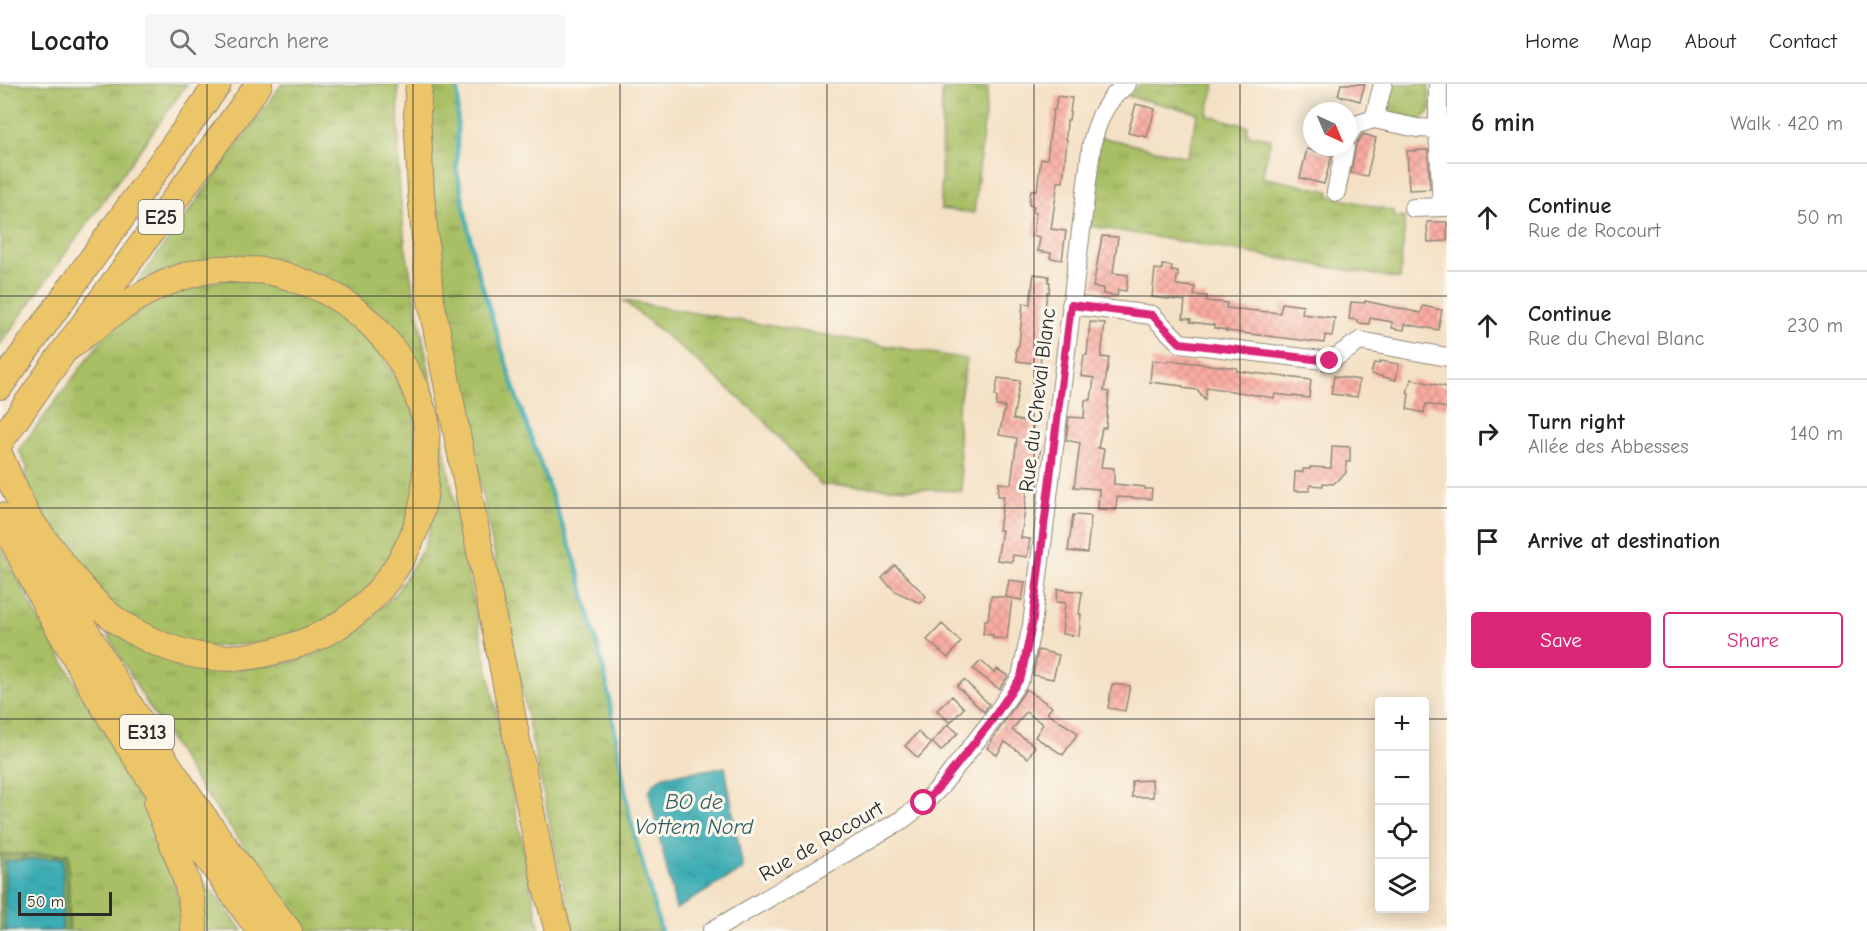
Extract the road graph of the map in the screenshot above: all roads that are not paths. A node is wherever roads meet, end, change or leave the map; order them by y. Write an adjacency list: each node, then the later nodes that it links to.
1 (218, 84): 17 (highway, E25)
2 (259, 84): 15 (highway, E25)
3 (419, 84): 27 (highway)
4 (1127, 84): 14 (street, Rue du Cheval Blanc)
5 (1383, 84): 7 (street)
6 (1438, 84): 9 (street)
7 (1374, 119): 8 (street); 9 (street)
8 (1357, 124)
9 (1438, 129): 12 (street)
10 (1343, 156): 11 (street)
11 (1336, 192)
12 (1445, 207): 13 (street)
13 (1413, 208)
14 (1071, 305): 16 (street); 22 (street, Rue du Cheval Blanc)
15 (64, 351): 18 (highway, E25); 21 (highway)
16 (1447, 357)
17 (0, 386)
18 (0, 442)
19 (0, 456): 21 (highway, E313)
20 (0, 516): 23 (highway, E313)
21 (29, 519): 26 (highway, E313)
22 (990, 723): 28 (street, Rue de Rocourt)
23 (144, 770): 24 (highway); 25 (highway, E313)
24 (194, 931)
25 (260, 931)
26 (289, 931)
27 (558, 931)
28 (712, 931)

